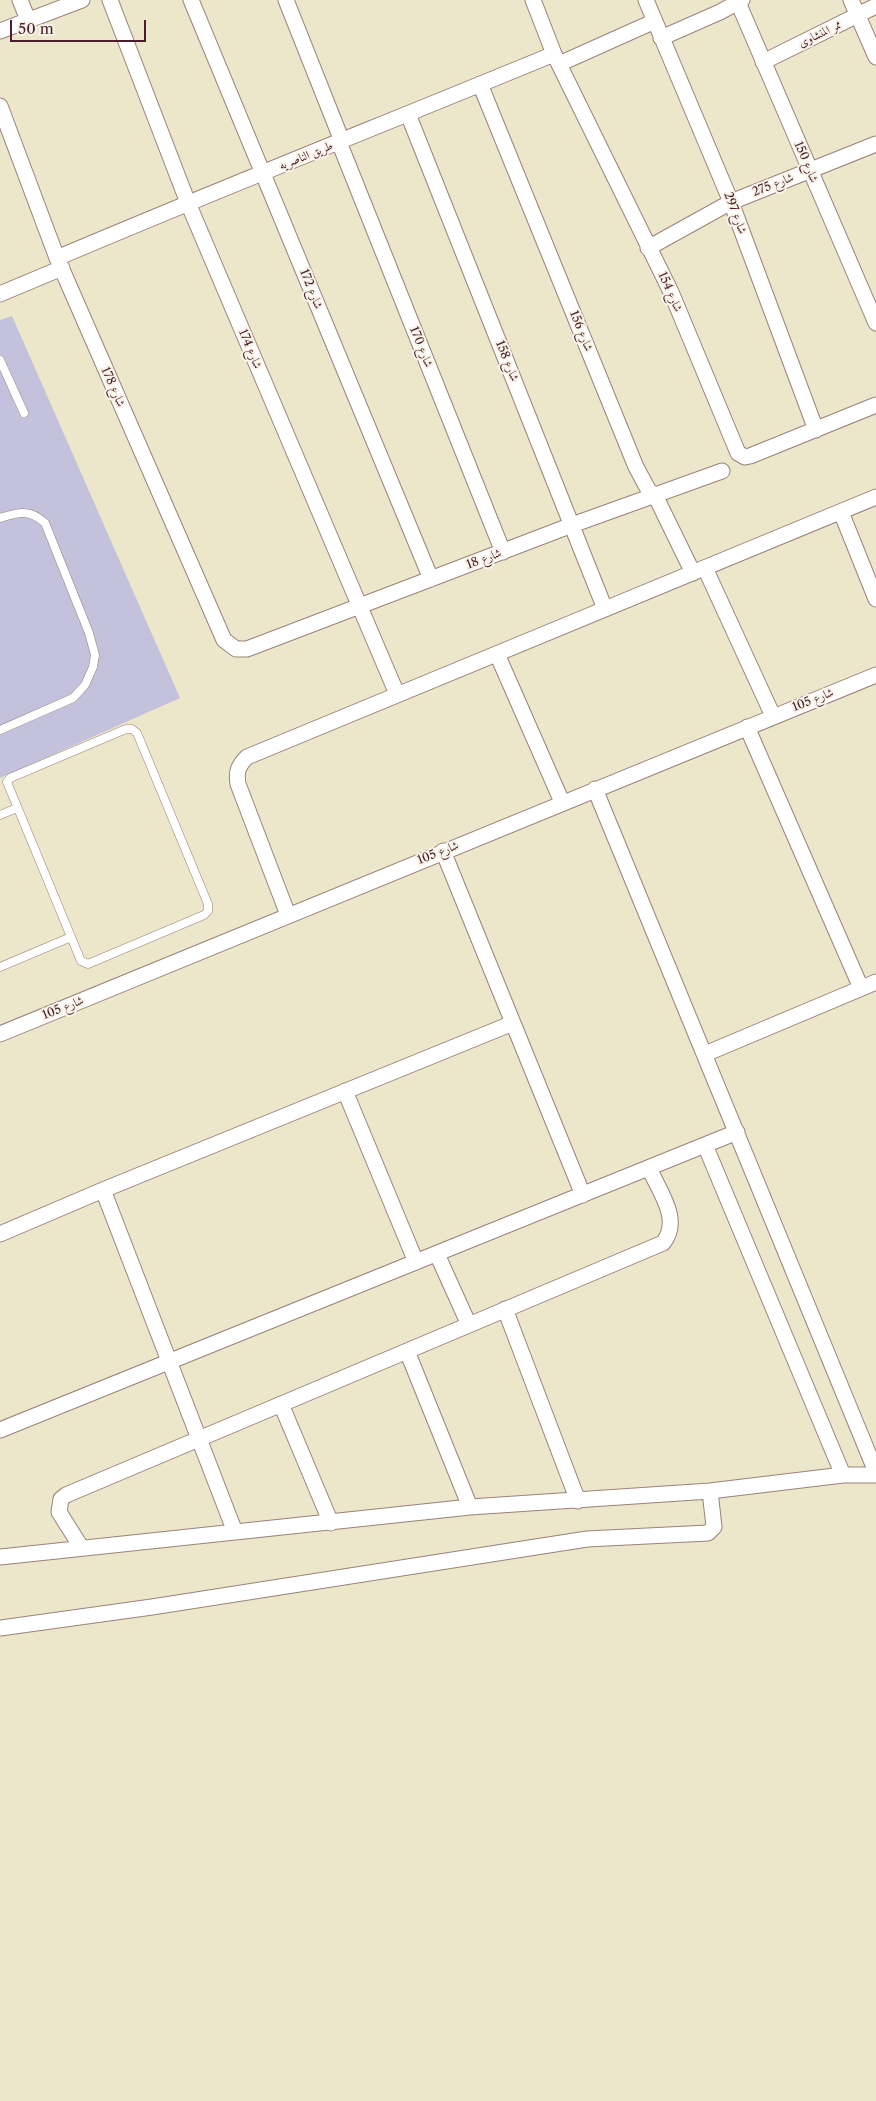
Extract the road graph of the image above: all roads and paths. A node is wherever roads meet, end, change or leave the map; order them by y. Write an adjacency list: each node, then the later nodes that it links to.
1 (20, 0): 12 (street)
2 (82, 0): 12 (street)
3 (110, 0): 27 (street, شارع 174)
4 (191, 0): 25 (street, شارع 172)
5 (286, 0): 22 (street, شارع 170)
6 (533, 0): 17 (street, شارع 154)
7 (646, 0): 13 (street, شارع 297)
8 (851, 0): 11 (street)
9 (739, 1): 15 (street); 18 (street, شارع 150)
10 (876, 6): 11 (street, ممر المنشاوى)
11 (857, 16): 16 (street); 18 (street, ممر المنشاوى)
12 (28, 20): 14 (street)
13 (655, 21): 15 (street, شارع 297); 17 (street, طريق الناصريه)
14 (0, 31)
15 (661, 38): 26 (street, شارع 297)
16 (876, 57)
17 (556, 59): 19 (street, طريق الناصريه); 28 (street, شارع 154)
18 (763, 62): 24 (street, شارع 150)
19 (480, 84): 21 (street, طريق الناصريه); 37 (street, شارع 156)
20 (0, 106): 29 (street, شارع 178)
21 (408, 114): 22 (street, طريق الناصريه); 41 (street, شارع 158)
22 (340, 142): 25 (street, طريق الناصريه); 42 (street, شارع 170)
23 (876, 144): 24 (street, شارع 275)
24 (810, 171): 26 (street, شارع 275); 31 (street, شارع 150)
25 (263, 174): 27 (street, طريق الناصريه); 44 (street, شارع 172)
26 (731, 202): 28 (street, شارع 275); 35 (street, شارع 297)
27 (188, 203): 29 (street, طريق الناصريه); 46 (street, شارع 174)
28 (648, 248): 35 (street, شارع 154)
29 (60, 263): 30 (street, طريق الناصريه); 48 (street, شارع 178)
30 (0, 294)
31 (876, 323)
32 (0, 360): 34 (lane)
33 (876, 405): 35 (street, شارع 154)
34 (24, 413)
35 (816, 430)
36 (722, 471): 37 (street, شارع 18)
37 (655, 495): 41 (street, شارع 18); 43 (street, شارع 156)
38 (876, 497): 39 (street)
39 (841, 512): 43 (street); 45 (street)
40 (0, 518): 54 (lane)
41 (572, 525): 42 (street, شارع 18); 47 (street, شارع 158)
42 (503, 552): 44 (street, شارع 18)
43 (699, 570): 47 (street); 52 (street, شارع 156)
44 (431, 579): 46 (street, شارع 18)
45 (876, 599)
46 (360, 606): 48 (street, شارع 18); 51 (street, شارع 174)
47 (605, 609): 49 (street)
48 (247, 649)
49 (497, 654): 51 (street); 56 (street)
50 (876, 675): 52 (street, شارع 105)
51 (397, 694): 60 (street)
52 (772, 716): 53 (street, شارع 105)
53 (747, 727): 55 (street, شارع 105); 64 (street)
54 (0, 730)
55 (594, 789): 56 (street, شارع 105); 67 (street)
56 (562, 802): 59 (street, شارع 105)
57 (17, 808): 58 (lane); 61 (lane); 61 (lane)
58 (0, 815)
59 (442, 852): 60 (street, شارع 105); 65 (street)
60 (288, 915): 66 (street, شارع 105)
61 (71, 937): 62 (lane)
62 (0, 967)
63 (876, 982): 64 (street)
64 (860, 988): 67 (street)
65 (513, 1023): 68 (street); 73 (street)
66 (0, 1034)
67 (705, 1054): 69 (street)
68 (345, 1091): 72 (street); 76 (street)
69 (737, 1132): 70 (street); 84 (street)
70 (704, 1145): 71 (street); 85 (street)
71 (649, 1168): 73 (street); 77 (street)
72 (102, 1190): 74 (street); 80 (street)
73 (583, 1195): 75 (street)
74 (0, 1234)
75 (437, 1254): 76 (street); 78 (street)
76 (416, 1262): 80 (street)
77 (505, 1309): 78 (street); 87 (street)
78 (469, 1325): 79 (street)
79 (407, 1351): 81 (street); 88 (street)
80 (170, 1361): 82 (street); 83 (street)
81 (281, 1404): 83 (street); 89 (street)
82 (0, 1430)
83 (200, 1438): 90 (street); 91 (street)
84 (876, 1473): 85 (street)
85 (843, 1475): 86 (street)
86 (710, 1491): 87 (street); 93 (street)
87 (578, 1501): 88 (street)
88 (470, 1507): 89 (street)
89 (331, 1523): 90 (street)
90 (235, 1532): 91 (street)
91 (81, 1548): 92 (street)
92 (0, 1557)
93 (0, 1628)

